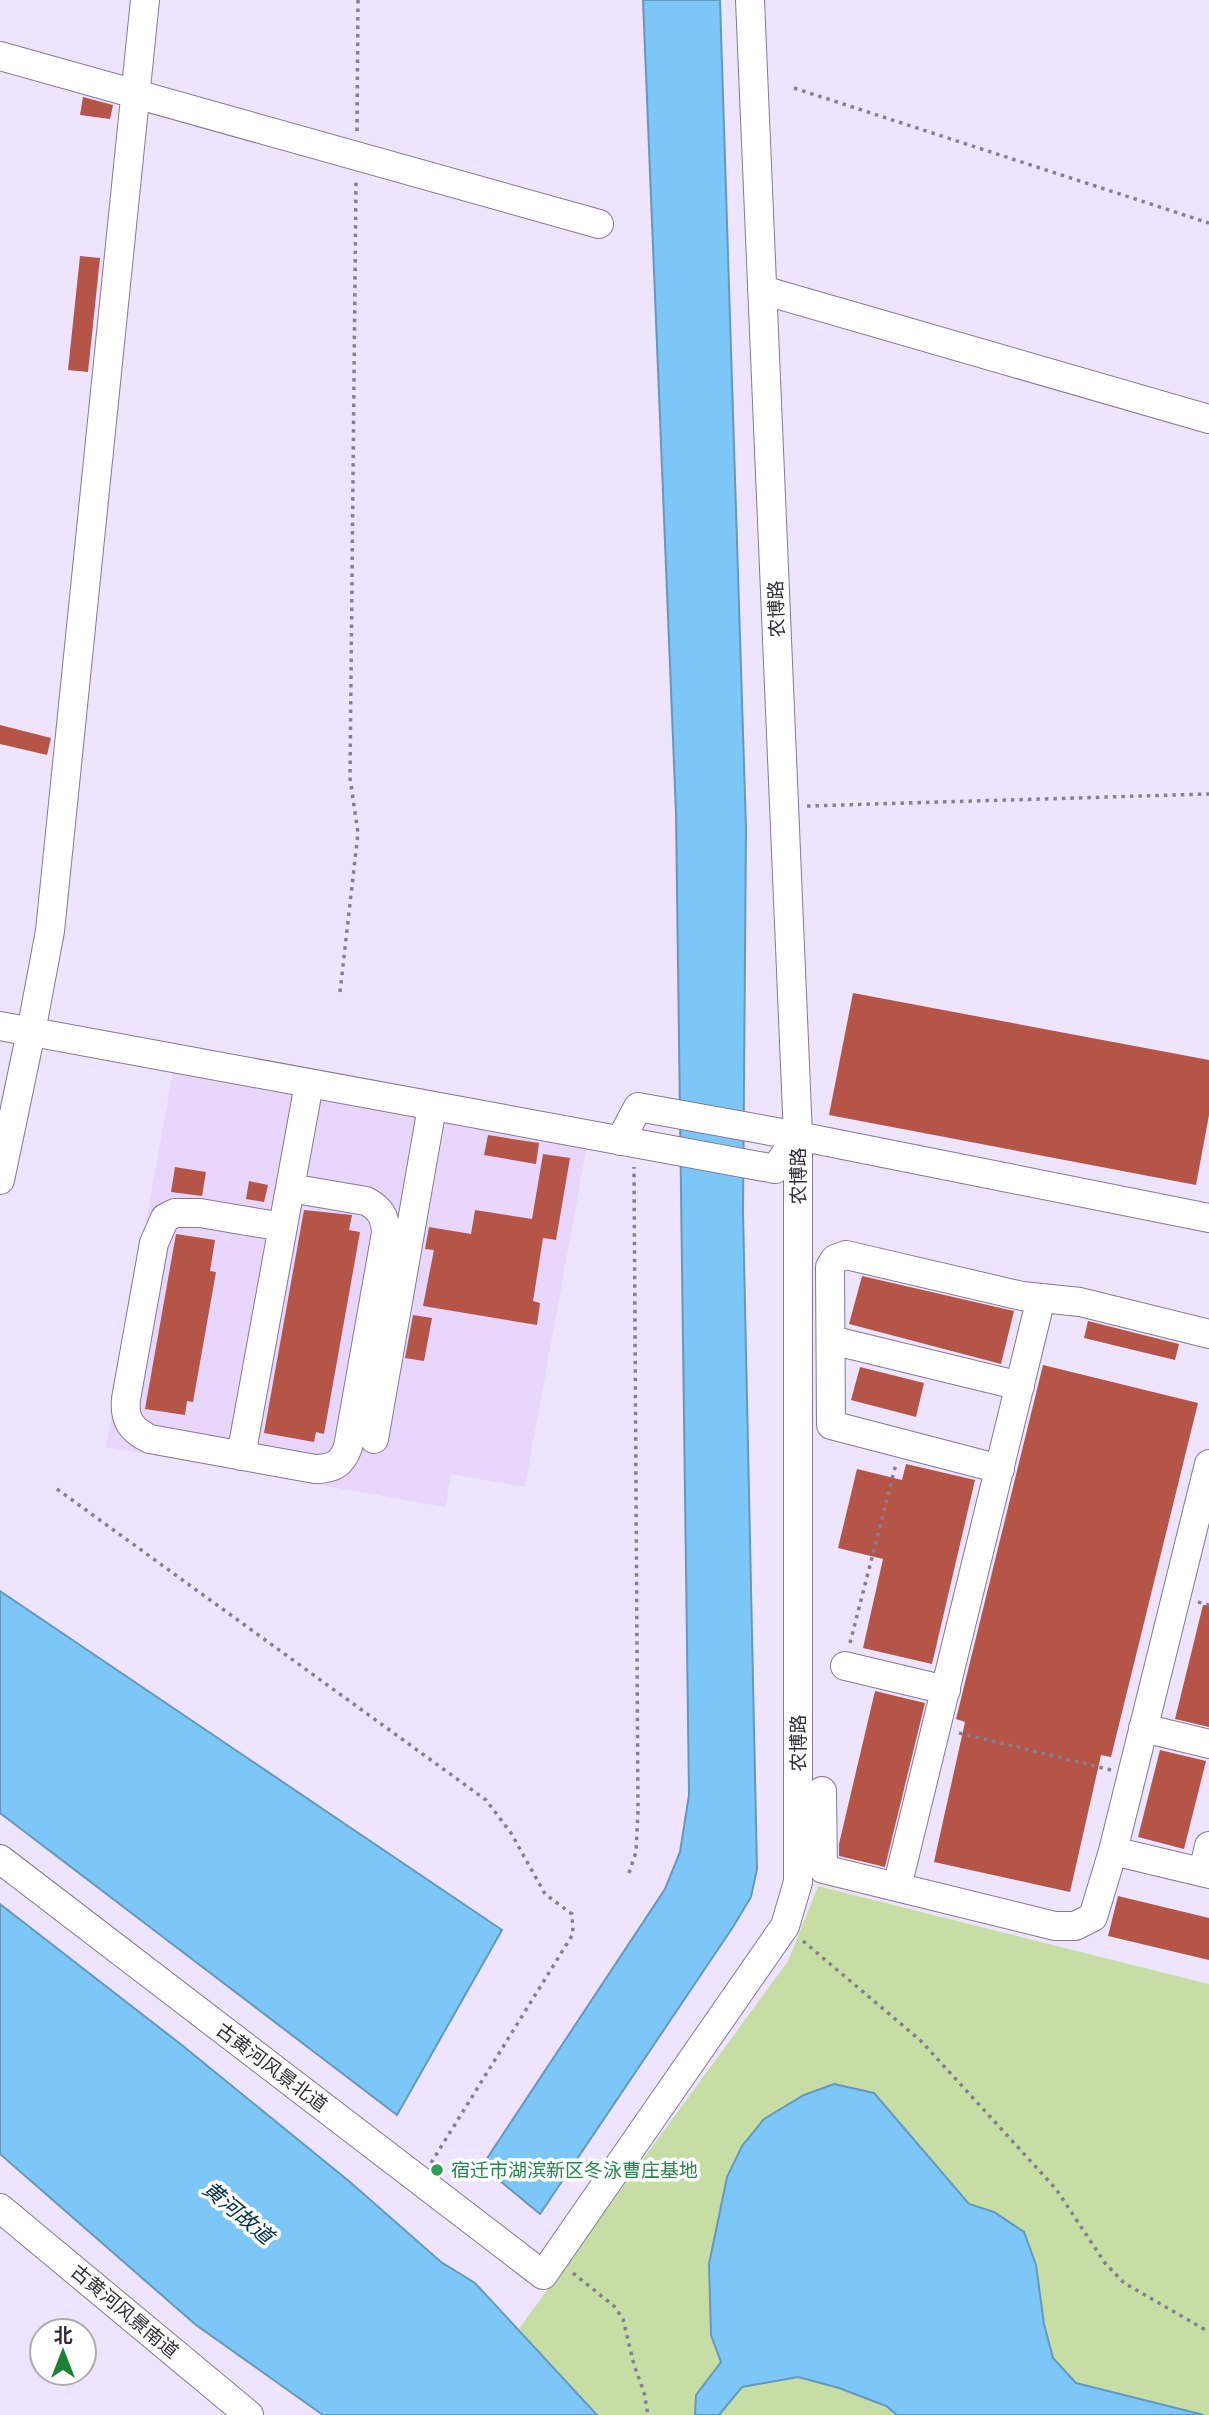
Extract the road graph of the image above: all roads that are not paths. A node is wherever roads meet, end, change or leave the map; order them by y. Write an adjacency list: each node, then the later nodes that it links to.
1 (145, 0): 4 (street)
2 (750, 0): 6 (street, 农博路)
3 (0, 56): 4 (street)
4 (134, 94): 5 (street); 9 (street)
5 (599, 224)
6 (762, 290): 7 (street); 12 (street, 农博路)
7 (1209, 419)
8 (0, 1026): 9 (street)
9 (32, 1032): 10 (street); 14 (street)
10 (309, 1084): 11 (street); 15 (street)
11 (432, 1107): 13 (street); 22 (street)
12 (785, 1133): 13 (street); 13 (street); 16 (street); 36 (street, 农博路)
13 (627, 1143)
14 (0, 1180)
15 (290, 1188): 17 (street); 23 (street)
16 (1209, 1218)
17 (283, 1227): 23 (street); 23 (street)
18 (1041, 1298): 19 (street); 20 (street); 21 (street)
19 (1209, 1334)
20 (831, 1340): 21 (street); 25 (street)
21 (1020, 1386): 25 (street)
22 (374, 1439)
23 (241, 1456)
24 (1209, 1464): 28 (street)
25 (1000, 1469): 27 (street)
26 (845, 1665): 27 (street)
27 (946, 1690): 34 (street)
28 (1143, 1728): 29 (street); 31 (street)
29 (1209, 1744)
30 (822, 1791): 34 (street)
31 (1113, 1851): 33 (street); 34 (street)
32 (0, 1859): 36 (street, 古黄河风景北道)
33 (1207, 1864)
34 (897, 1887)
35 (0, 2208): 37 (street, 古黄河风景南道)
36 (549, 2267)
37 (249, 2415)

